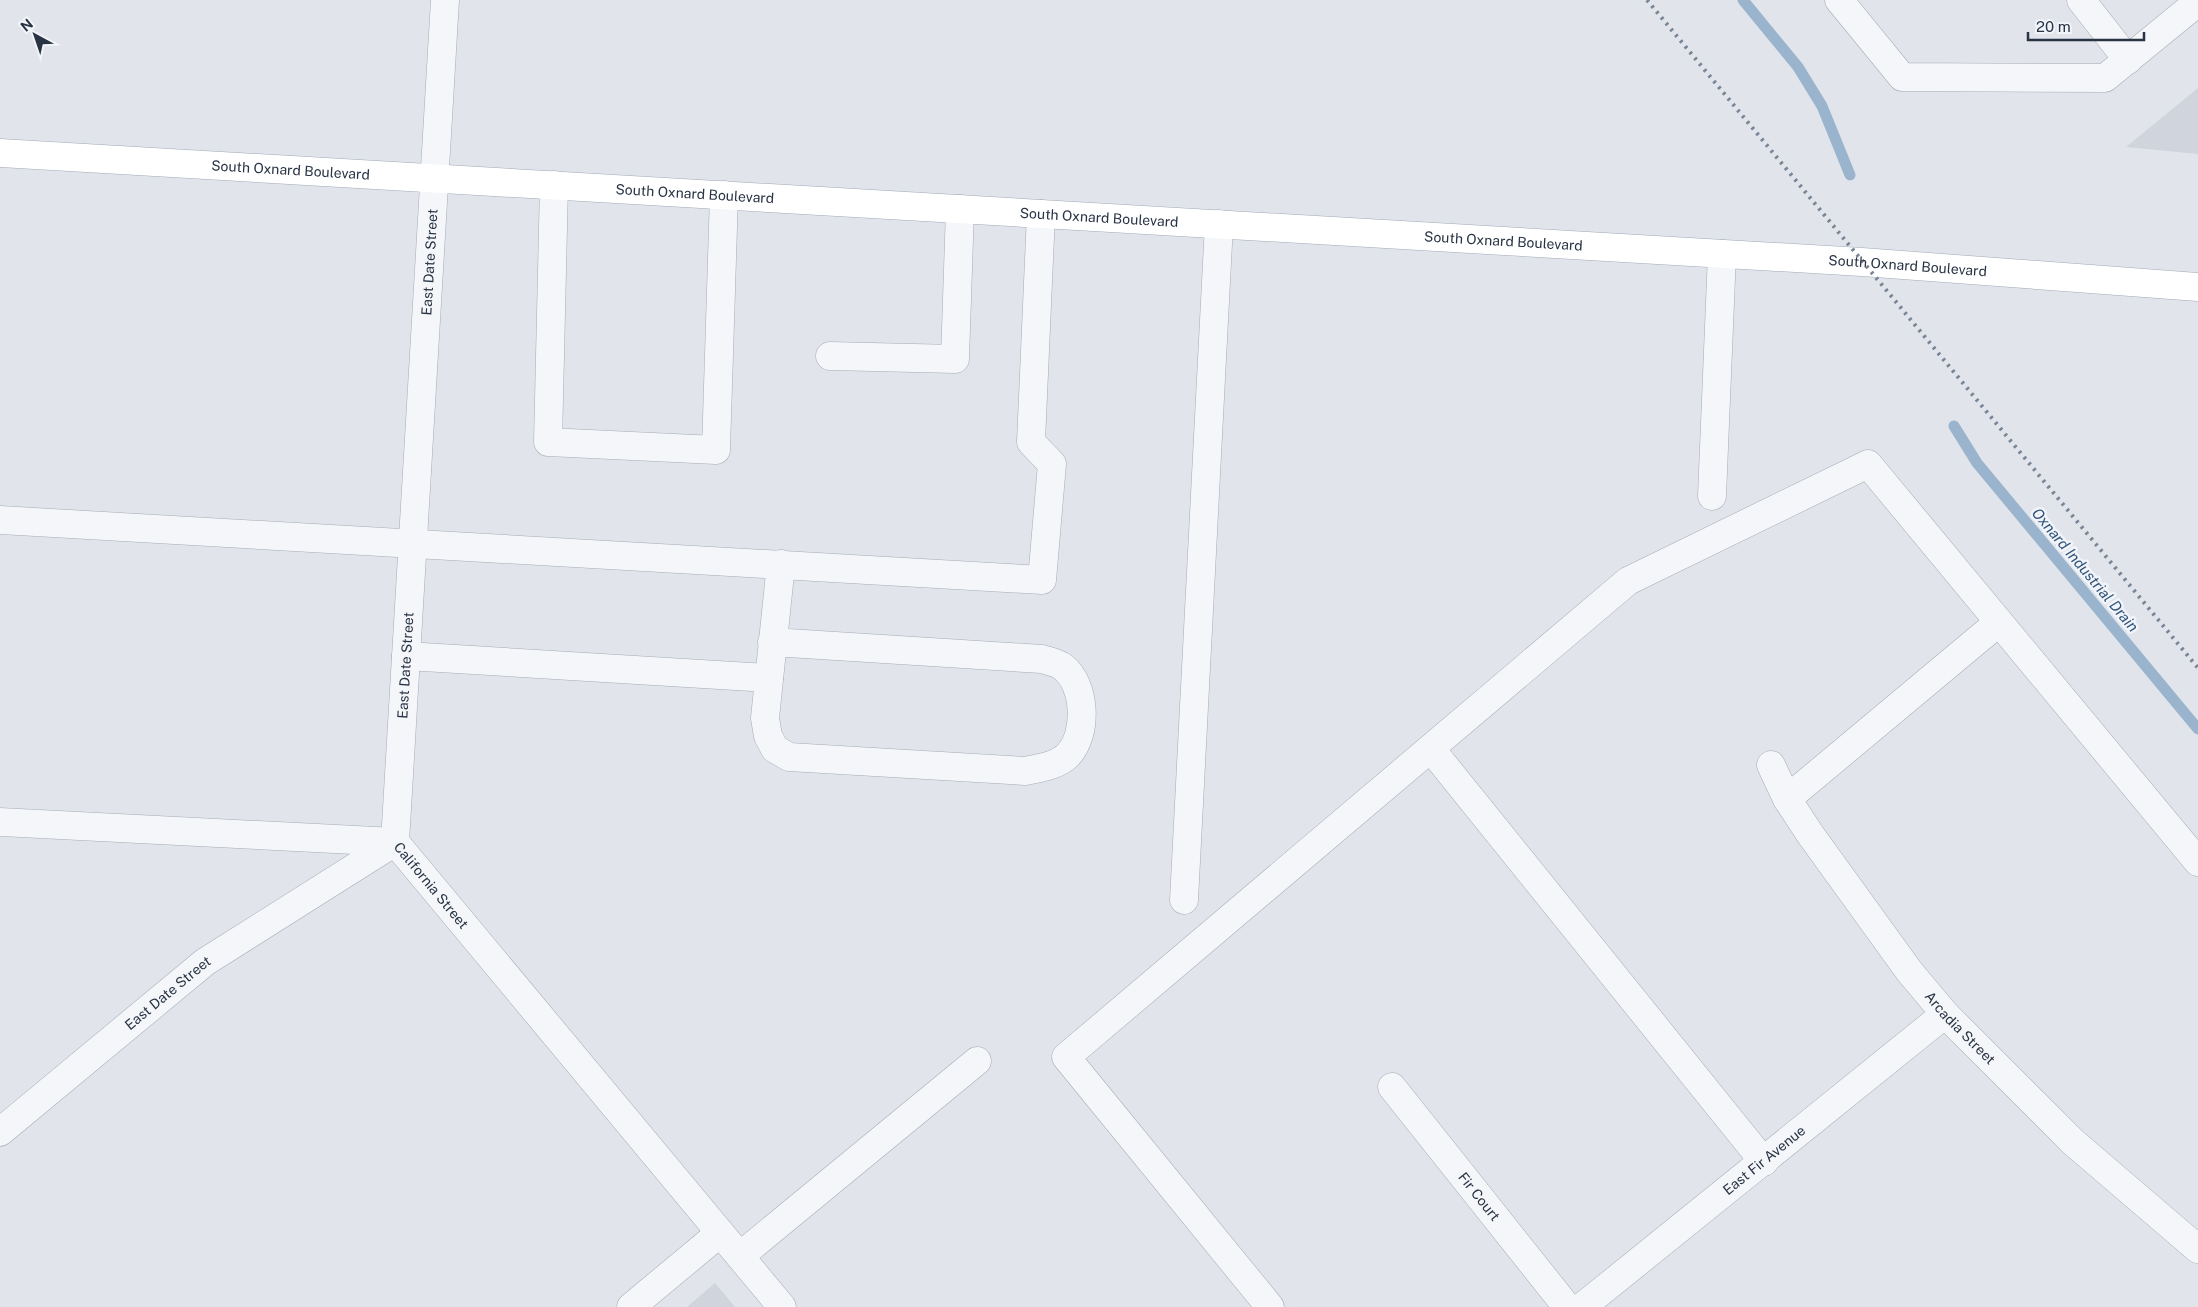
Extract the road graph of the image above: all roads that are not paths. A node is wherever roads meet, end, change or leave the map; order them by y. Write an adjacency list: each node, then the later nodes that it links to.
1 (445, 0): 7 (street, East Date Street)
2 (1839, 0): 5 (street)
3 (2081, 0): 5 (street)
4 (2198, 2): 5 (street)
5 (2128, 60)
6 (0, 153): 7 (main road, South Oxnard Boulevard)
7 (435, 178): 8 (main road, South Oxnard Boulevard); 18 (street, East Date Street)
8 (554, 185): 9 (main road, South Oxnard Boulevard); 9 (street)
9 (724, 195): 10 (main road, South Oxnard Boulevard)
10 (960, 209): 11 (main road, South Oxnard Boulevard); 15 (street)
11 (1041, 214): 12 (main road, South Oxnard Boulevard); 19 (street)
12 (1219, 224): 13 (main road, South Oxnard Boulevard); 30 (street)
13 (1722, 254): 14 (main road, South Oxnard Boulevard); 16 (street)
14 (2198, 287)
15 (830, 356)
16 (1712, 496)
17 (0, 520): 18 (street)
18 (412, 543): 19 (street); 22 (street, East Date Street)
19 (781, 564): 21 (street)
20 (1999, 622): 24 (street); 26 (street); 29 (street)
21 (772, 642): 23 (street); 23 (street)
22 (406, 656): 23 (street); 28 (street, East Date Street)
23 (768, 678)
24 (1431, 749): 35 (street); 41 (street)
25 (1770, 765): 26 (street, Arcadia Street)
26 (1787, 799): 31 (street, Arcadia Street)
27 (0, 822): 28 (street, California Street)
28 (394, 842): 34 (street, East Date Street); 36 (street, California Street)
29 (2198, 862)
30 (1184, 900)
31 (1945, 1014): 35 (street, East Fir Avenue); 37 (street, Arcadia Street)
32 (977, 1061): 38 (street)
33 (1392, 1087): 42 (street, Fir Court)
34 (0, 1132)
35 (1764, 1162): 43 (street, East Fir Avenue)
36 (720, 1233): 38 (street, California Street); 39 (street)
37 (2198, 1249)
38 (740, 1256): 40 (street, California Street)
39 (631, 1307)
40 (782, 1307)
41 (1270, 1307)
42 (1567, 1307)
43 (1582, 1307)

